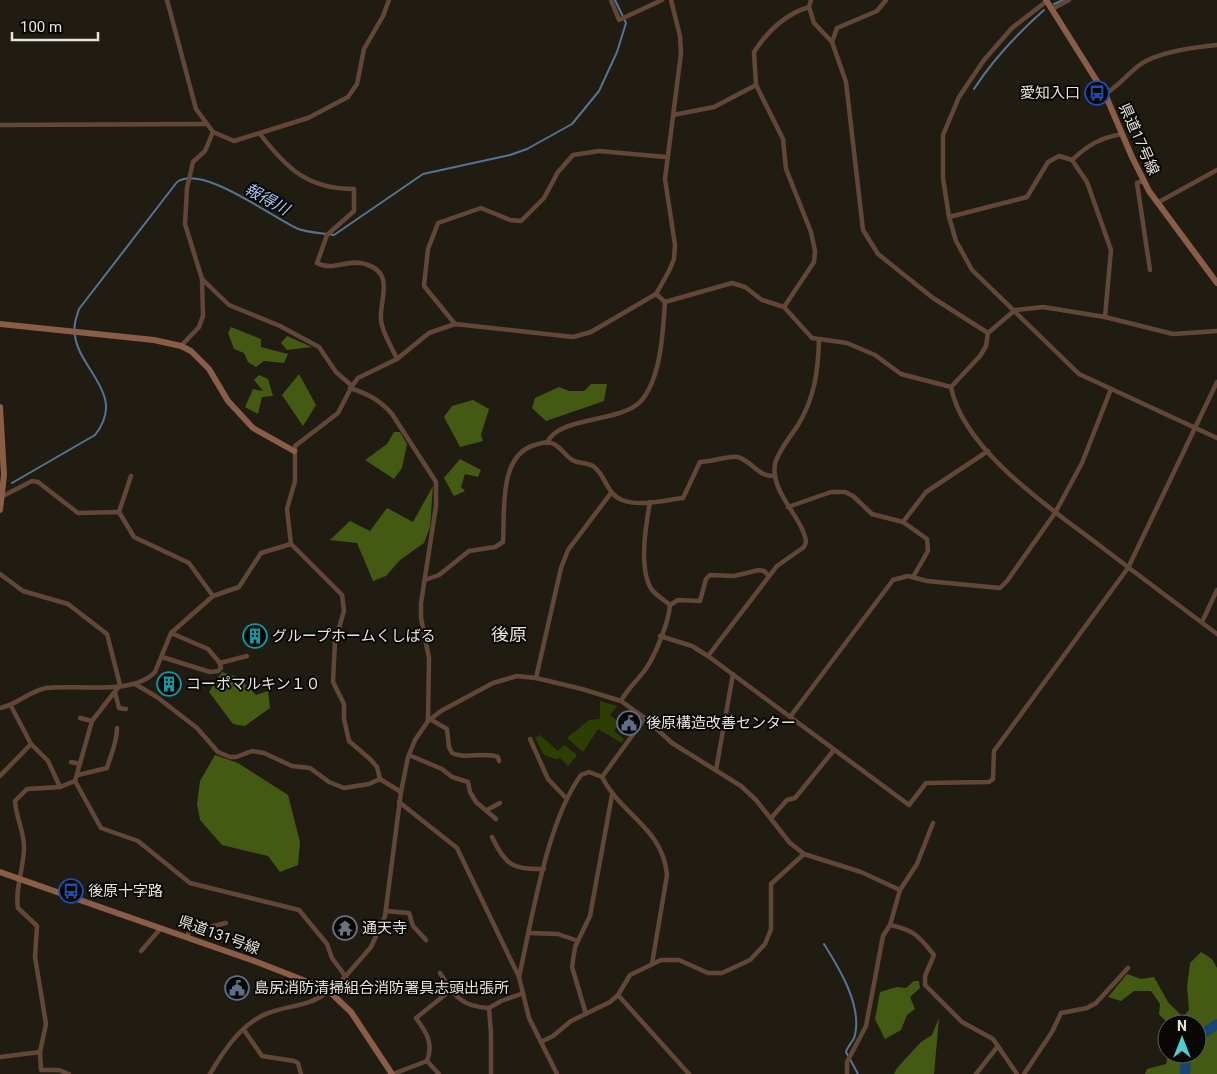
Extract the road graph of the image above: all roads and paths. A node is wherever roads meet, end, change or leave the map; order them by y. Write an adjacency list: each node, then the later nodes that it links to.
1 (167, 0): 17 (street)
2 (390, 0): 20 (street)
3 (611, 0): 4 (street)
4 (662, 0)
5 (670, 0): 16 (street)
6 (811, 0): 10 (street)
7 (886, 0): 12 (street)
8 (1046, 0): 11 (main road, 県道17号線); 27 (street)
9 (1069, 0): 11 (street)
10 (809, 7): 12 (street); 14 (street)
11 (1052, 9): 15 (main road, 県道17号線)
12 (832, 42): 39 (street)
13 (1217, 45): 15 (street)
14 (756, 85): 16 (street); 33 (street)
15 (1105, 94): 21 (main road, 県道17号線)
16 (672, 115): 22 (street)
17 (206, 124): 18 (street); 19 (street)
18 (0, 125)
19 (213, 132): 20 (street); 29 (street)
20 (260, 134): 42 (street)
21 (1122, 134): 23 (street); 25 (main road, 県道17号線)
22 (666, 157): 31 (street); 37 (street)
23 (1072, 160): 27 (street); 35 (street)
24 (1217, 170): 26 (street)
25 (1143, 181): 26 (main road, 県道17号線); 28 (street)
26 (1157, 204): 30 (main road, 県道17号線)
27 (949, 217): 34 (street)
28 (1150, 270)
29 (202, 279): 41 (street); 44 (street)
30 (1217, 283)
31 (656, 294): 32 (street); 37 (street)
32 (664, 302): 33 (street); 50 (street)
33 (784, 307): 40 (street)
34 (1015, 310): 35 (street); 39 (street); 46 (street)
35 (1105, 317): 38 (street)
36 (0, 324): 41 (main road)
37 (455, 324): 42 (street)
38 (1217, 331)
39 (988, 333): 45 (street)
40 (819, 340): 45 (street); 54 (street)
41 (181, 346): 51 (main road)
42 (397, 359): 44 (street)
43 (1217, 382): 48 (street)
44 (351, 387): 51 (street); 68 (street)
45 (950, 387): 52 (street)
46 (1111, 388): 48 (street); 61 (street)
47 (0, 407): 56 (main road)
48 (1194, 428): 49 (street); 64 (street)
49 (1217, 438)
50 (547, 443): 55 (street); 68 (street)
51 (294, 451): 63 (street)
52 (988, 451): 61 (street); 62 (street)
53 (131, 476): 60 (street)
54 (775, 476): 57 (street); 58 (street)
55 (611, 493): 57 (street); 81 (street)
56 (2, 497): 59 (main road); 60 (street)
57 (650, 502): 71 (street)
58 (788, 507): 62 (street); 66 (street)
59 (0, 510)
60 (119, 512): 70 (street)
61 (1055, 513): 64 (street); 67 (street)
62 (903, 522): 67 (street)
63 (292, 544): 70 (street); 108 (street)
64 (1128, 568): 72 (street); 97 (street)
65 (0, 574): 83 (street)
66 (769, 576): 71 (street); 77 (street)
67 (913, 577): 89 (street)
68 (425, 580): 92 (street)
69 (1217, 590): 72 (street)
70 (213, 596): 73 (street)
71 (670, 605): 75 (street)
72 (1202, 622): 74 (street)
73 (171, 633): 78 (street); 79 (street)
74 (1217, 634)
75 (660, 636): 77 (street); 85 (street)
76 (247, 656): 79 (street)
77 (708, 656): 80 (street)
78 (162, 657): 79 (street); 82 (street)
79 (218, 661)
80 (733, 674): 89 (street); 104 (street)
81 (536, 678): 85 (street); 92 (street)
82 (136, 684): 83 (street); 108 (street)
83 (120, 685): 84 (street); 86 (street)
84 (115, 692): 88 (street); 93 (street)
85 (621, 701): 91 (street)
86 (11, 706): 87 (street); 96 (street)
87 (0, 708)
88 (126, 709)
89 (790, 716): 97 (street)
90 (80, 718): 93 (street)
91 (645, 718): 104 (street); 107 (street)
92 (429, 720): 98 (street); 99 (street)
93 (92, 721): 101 (street)
94 (117, 728): 102 (street)
95 (530, 739): 113 (street)
96 (31, 744): 106 (street); 110 (street)
97 (834, 750): 117 (street)
98 (409, 755): 111 (street); 116 (street)
99 (499, 760)
100 (71, 762): 101 (street)
101 (80, 764): 105 (street)
102 (108, 766): 103 (street); 105 (street)
103 (116, 768)
104 (716, 770): 117 (street)
105 (78, 775): 109 (street)
106 (0, 776)
107 (602, 777): 112 (street); 113 (street)
108 (380, 779): 111 (street)
109 (75, 781): 110 (street); 139 (street)
110 (60, 787): 124 (street)
111 (400, 792): 114 (street)
112 (612, 795): 133 (street); 135 (street)
113 (566, 798): 122 (street)
114 (399, 802): 126 (street); 138 (street)
115 (500, 803): 116 (street)
116 (487, 810): 118 (street)
117 (771, 818): 121 (street)
118 (496, 819)
119 (933, 823): 125 (street)
120 (492, 837): 122 (street)
121 (804, 854): 125 (street); 135 (street)
122 (544, 868): 130 (street)
123 (0, 872): 124 (main road, 県道131号線)
124 (20, 879): 129 (main road, 県道131号線); 149 (street)
125 (900, 890): 128 (street)
126 (386, 911): 132 (street); 139 (street)
127 (226, 923): 131 (street)
128 (890, 925): 148 (street); 160 (street)
129 (161, 928): 131 (main road, 県道131号線); 134 (street)
130 (529, 933): 133 (street); 138 (street)
131 (187, 937): 141 (main road, 県道131号線)
132 (426, 940)
133 (578, 941): 145 (street)
134 (141, 951)
135 (652, 964): 143 (street)
136 (1128, 968): 163 (street)
137 (440, 973): 140 (street)
138 (518, 976): 142 (street)
139 (346, 978): 141 (street)
140 (451, 990): 144 (street); 151 (street)
141 (330, 992): 146 (street); 155 (main road, 県道131号線)
142 (521, 994): 144 (street); 147 (street)
143 (618, 995): 145 (street); 159 (street)
144 (489, 1008): 157 (street)
145 (586, 1014): 147 (street)
146 (244, 1030): 153 (street); 154 (street)
147 (541, 1042): 158 (street)
148 (998, 1046): 161 (street); 162 (street)
149 (40, 1052): 150 (street); 152 (street)
150 (0, 1057)
151 (427, 1061): 155 (street); 156 (street)
152 (69, 1074)
153 (210, 1074)
154 (301, 1074)
155 (392, 1074)
156 (439, 1074)
157 (491, 1074)
158 (557, 1074)
159 (689, 1074)
160 (847, 1074)
161 (976, 1074)
162 (1017, 1074)
163 (1024, 1074)

